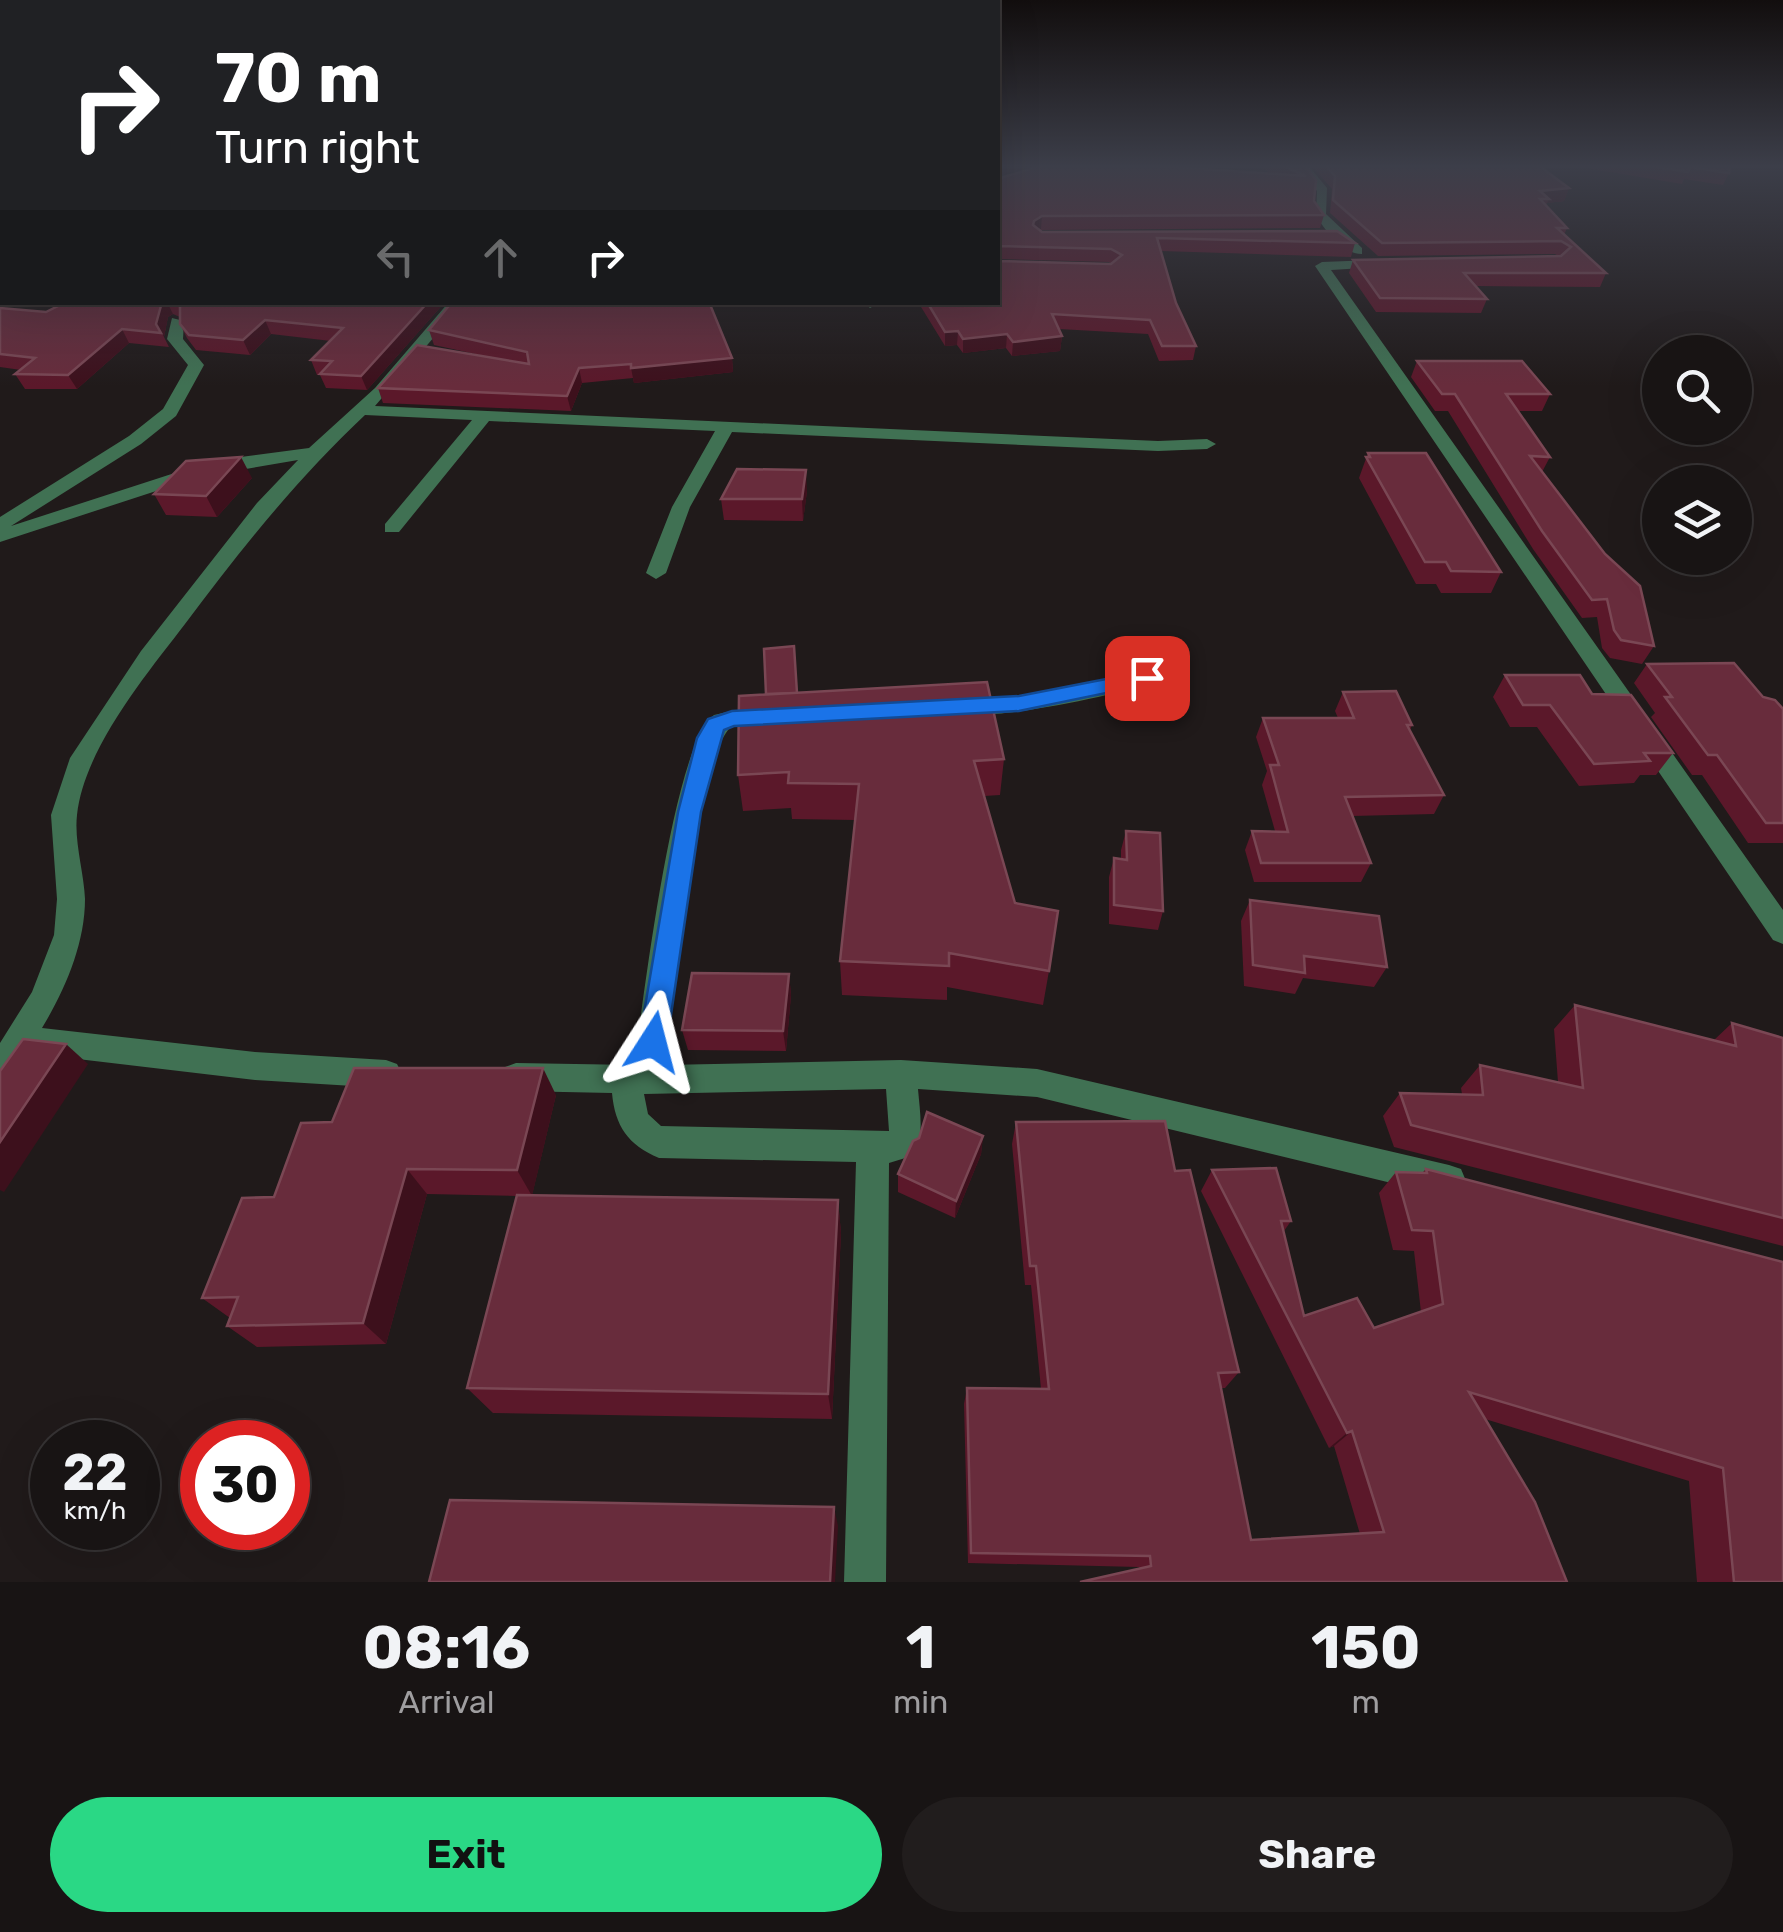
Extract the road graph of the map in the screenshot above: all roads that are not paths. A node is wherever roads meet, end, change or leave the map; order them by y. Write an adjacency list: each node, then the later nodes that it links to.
1 (1343, 239): 16 (street)
2 (455, 305): 4 (street)
3 (177, 321): 9 (street)
4 (361, 410): 5 (street); 8 (street)
5 (484, 416): 6 (street); 10 (street)
6 (728, 426): 7 (street); 12 (street)
7 (1208, 444)
8 (314, 453): 11 (street); 17 (street)
9 (0, 525)
10 (392, 528)
11 (0, 536)
12 (656, 572)
13 (1147, 678): 14 (street)
14 (936, 709)
15 (787, 716): 22 (street)
16 (1783, 932)
17 (20, 1039): 18 (street); 20 (street)
18 (0, 1070)
19 (900, 1074): 22 (street); 23 (street); 24 (street)
20 (416, 1075)
21 (484, 1077): 22 (street)
22 (637, 1080): 23 (street)
23 (873, 1147): 25 (street)
24 (1472, 1186)
25 (865, 1582)

